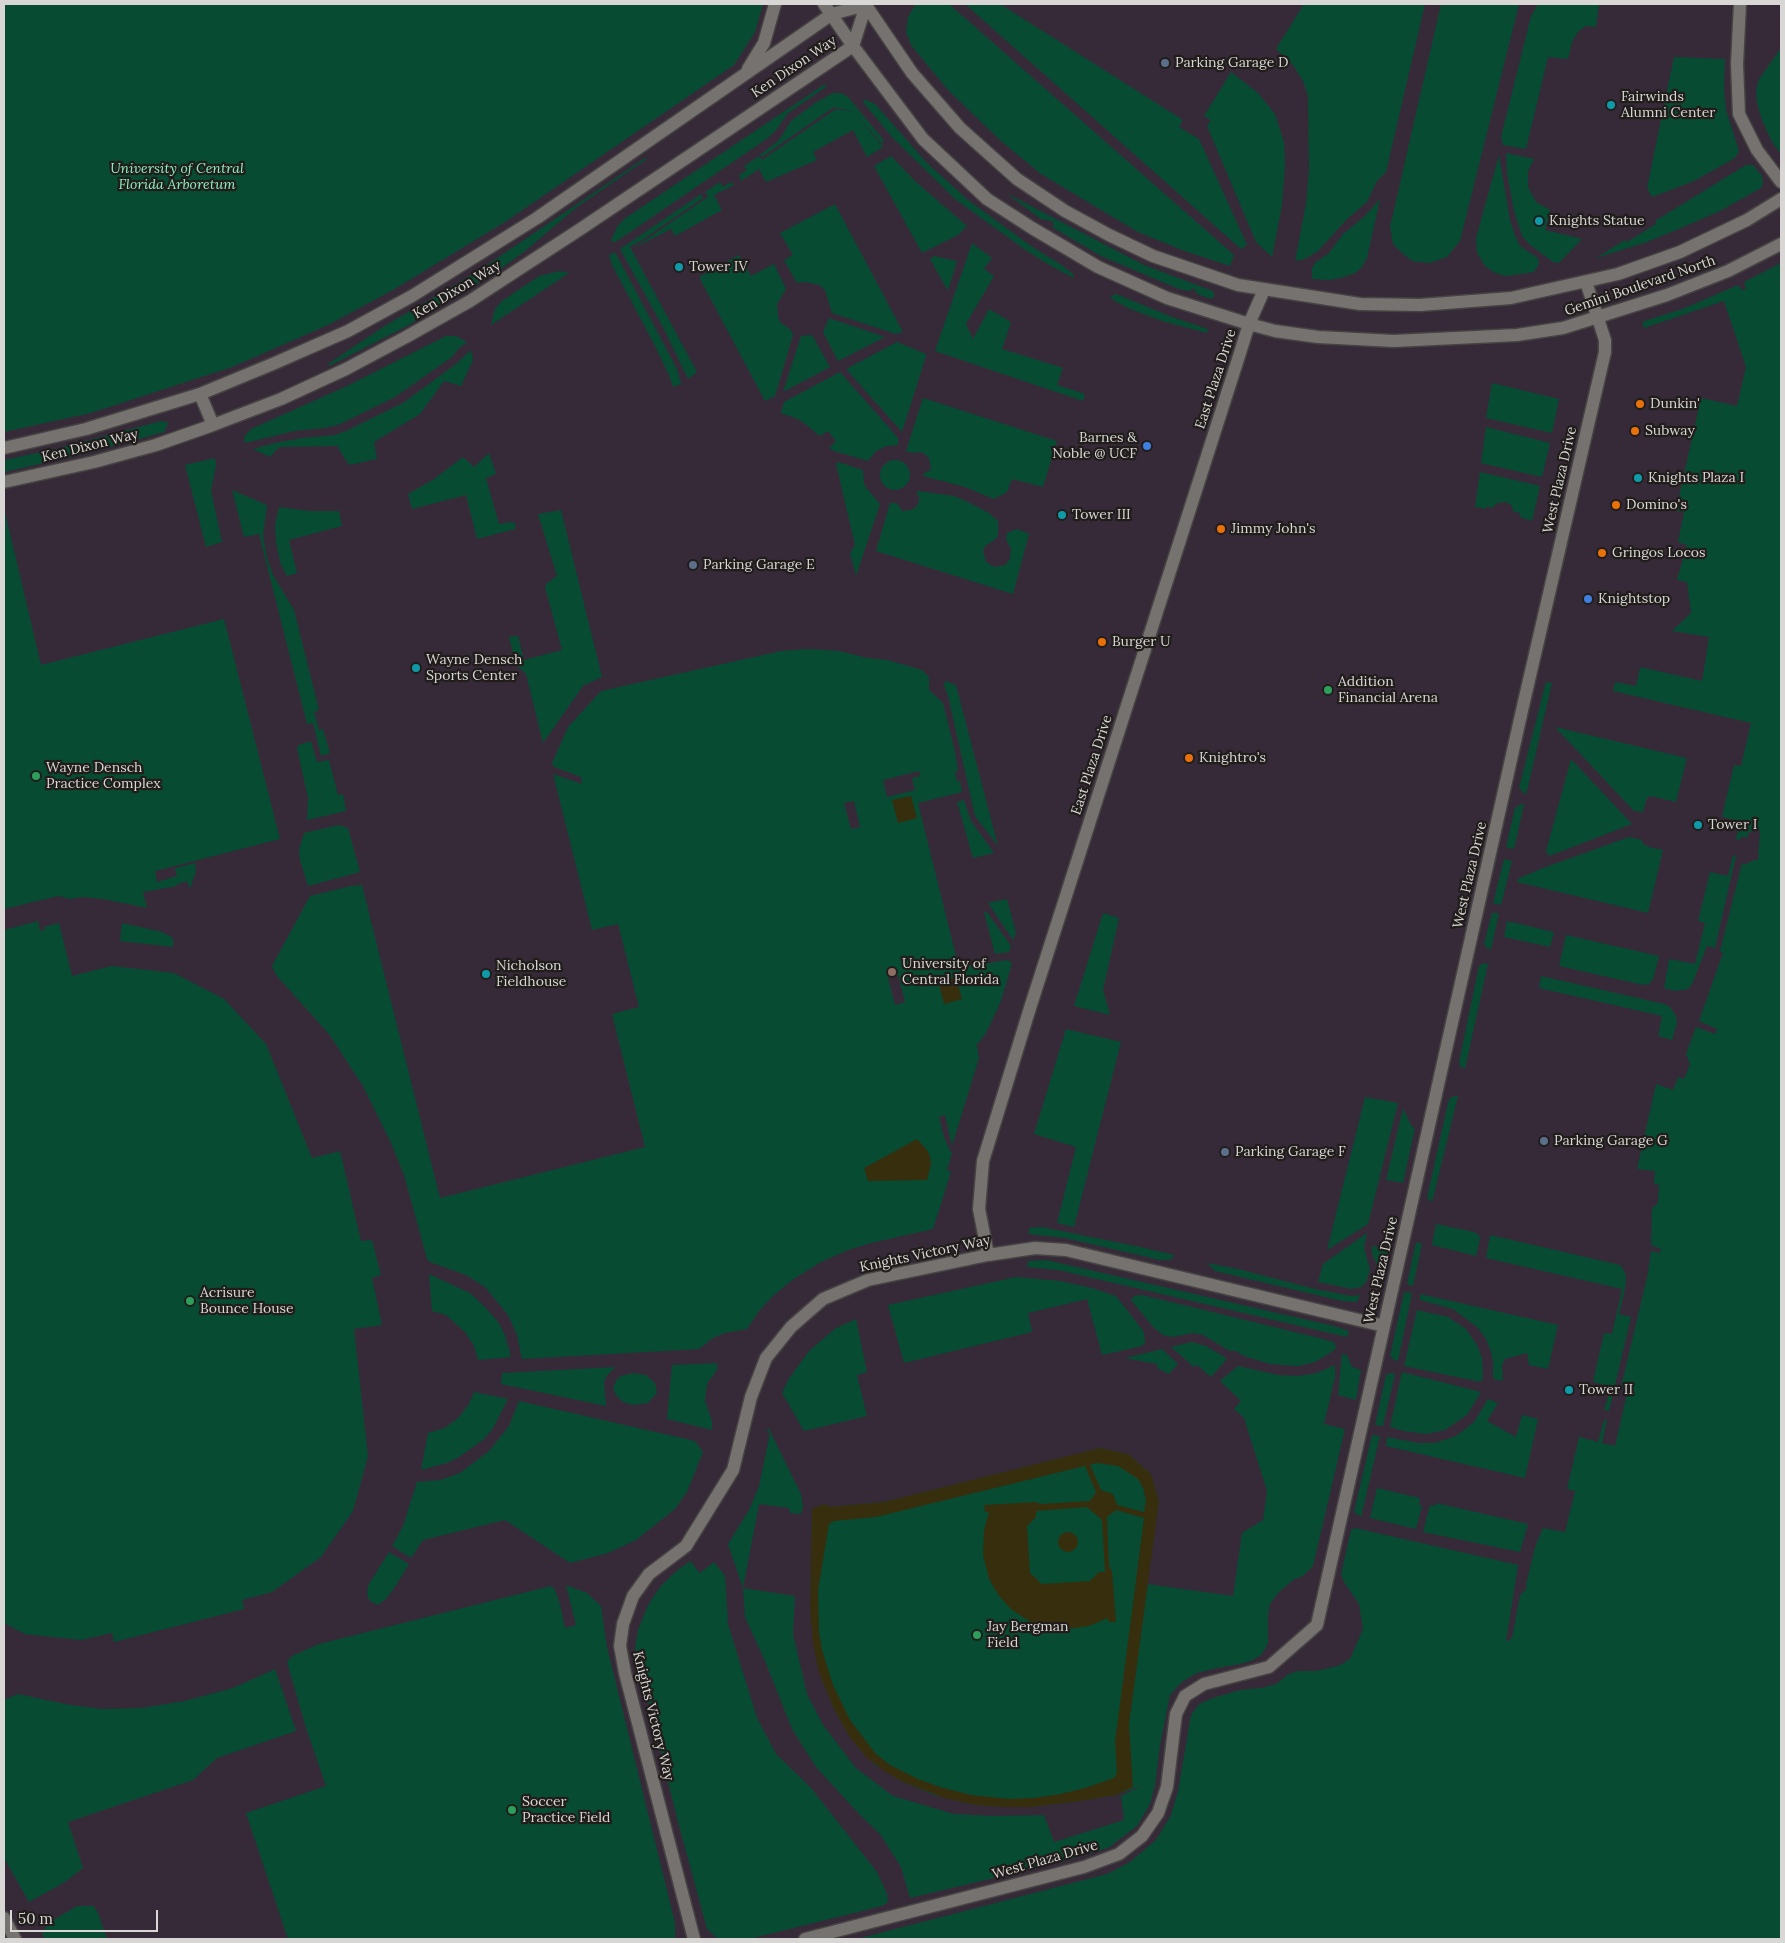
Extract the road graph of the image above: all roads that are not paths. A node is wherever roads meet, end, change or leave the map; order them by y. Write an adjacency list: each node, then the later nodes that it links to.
1 (775, 4): 6 (street)
2 (866, 4): 4 (street, Ken Dixon Way); 5 (street, Ken Dixon Way); 11 (street, Gemini Boulevard North)
3 (1740, 4): 7 (street)
4 (828, 9): 5 (street, Gemini Boulevard North); 6 (street, Ken Dixon Way)
5 (853, 46): 13 (street, Gemini Boulevard North); 15 (street, Ken Dixon Way)
6 (745, 74): 14 (street, Ken Dixon Way)
7 (1781, 182)
8 (1781, 199): 10 (street, Gemini Boulevard North)
9 (1781, 244): 12 (street, Gemini Boulevard North)
10 (1586, 282): 11 (street, Gemini Boulevard North); 12 (street, West Plaza Drive)
11 (1264, 290): 13 (street, East Plaza Drive)
12 (1598, 318): 13 (street, Gemini Boulevard North); 19 (street, West Plaza Drive)
13 (1249, 324): 18 (street, East Plaza Drive)
14 (200, 394): 15 (street); 16 (street, Ken Dixon Way)
15 (213, 425): 17 (street, Ken Dixon Way)
16 (4, 448)
17 (4, 482)
18 (988, 1255): 19 (street, Knights Victory Way); 22 (street, Knights Victory Way)
19 (1384, 1326): 23 (street, West Plaza Drive)
20 (4, 1918): 21 (street)
21 (15, 1939)
22 (694, 1939)
23 (805, 1939)

